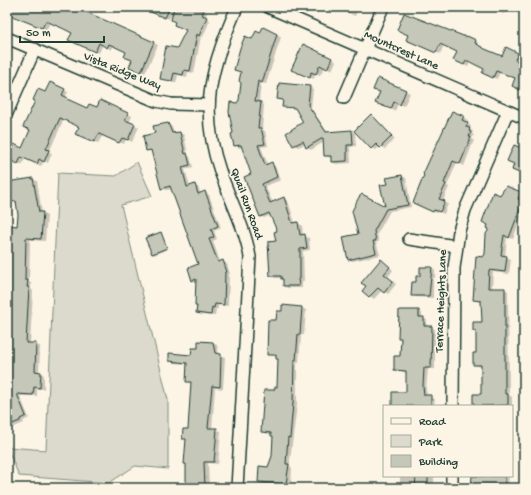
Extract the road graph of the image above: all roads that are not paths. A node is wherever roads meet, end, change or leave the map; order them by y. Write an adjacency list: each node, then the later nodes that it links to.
1 (237, 7): 8 (street, Quail Run Road)
2 (268, 7): 5 (street, Mountcrest Lane)
3 (383, 7): 5 (street)
4 (7, 38): 6 (street, Vista Ridge Way)
5 (366, 49): 7 (street); 9 (street, Mountcrest Lane)
6 (35, 50): 8 (street, Vista Ridge Way); 10 (street)
7 (344, 98)
8 (209, 105): 16 (street, Quail Run Road)
9 (508, 112): 11 (street, Mountcrest Lane); 13 (street, Terrace Heights Lane)
10 (7, 113)
11 (524, 118)
12 (409, 239): 13 (street)
13 (456, 246): 14 (street, Terrace Heights Lane)
14 (453, 405)
15 (452, 477): 17 (street)
16 (237, 488)
17 (452, 488)

